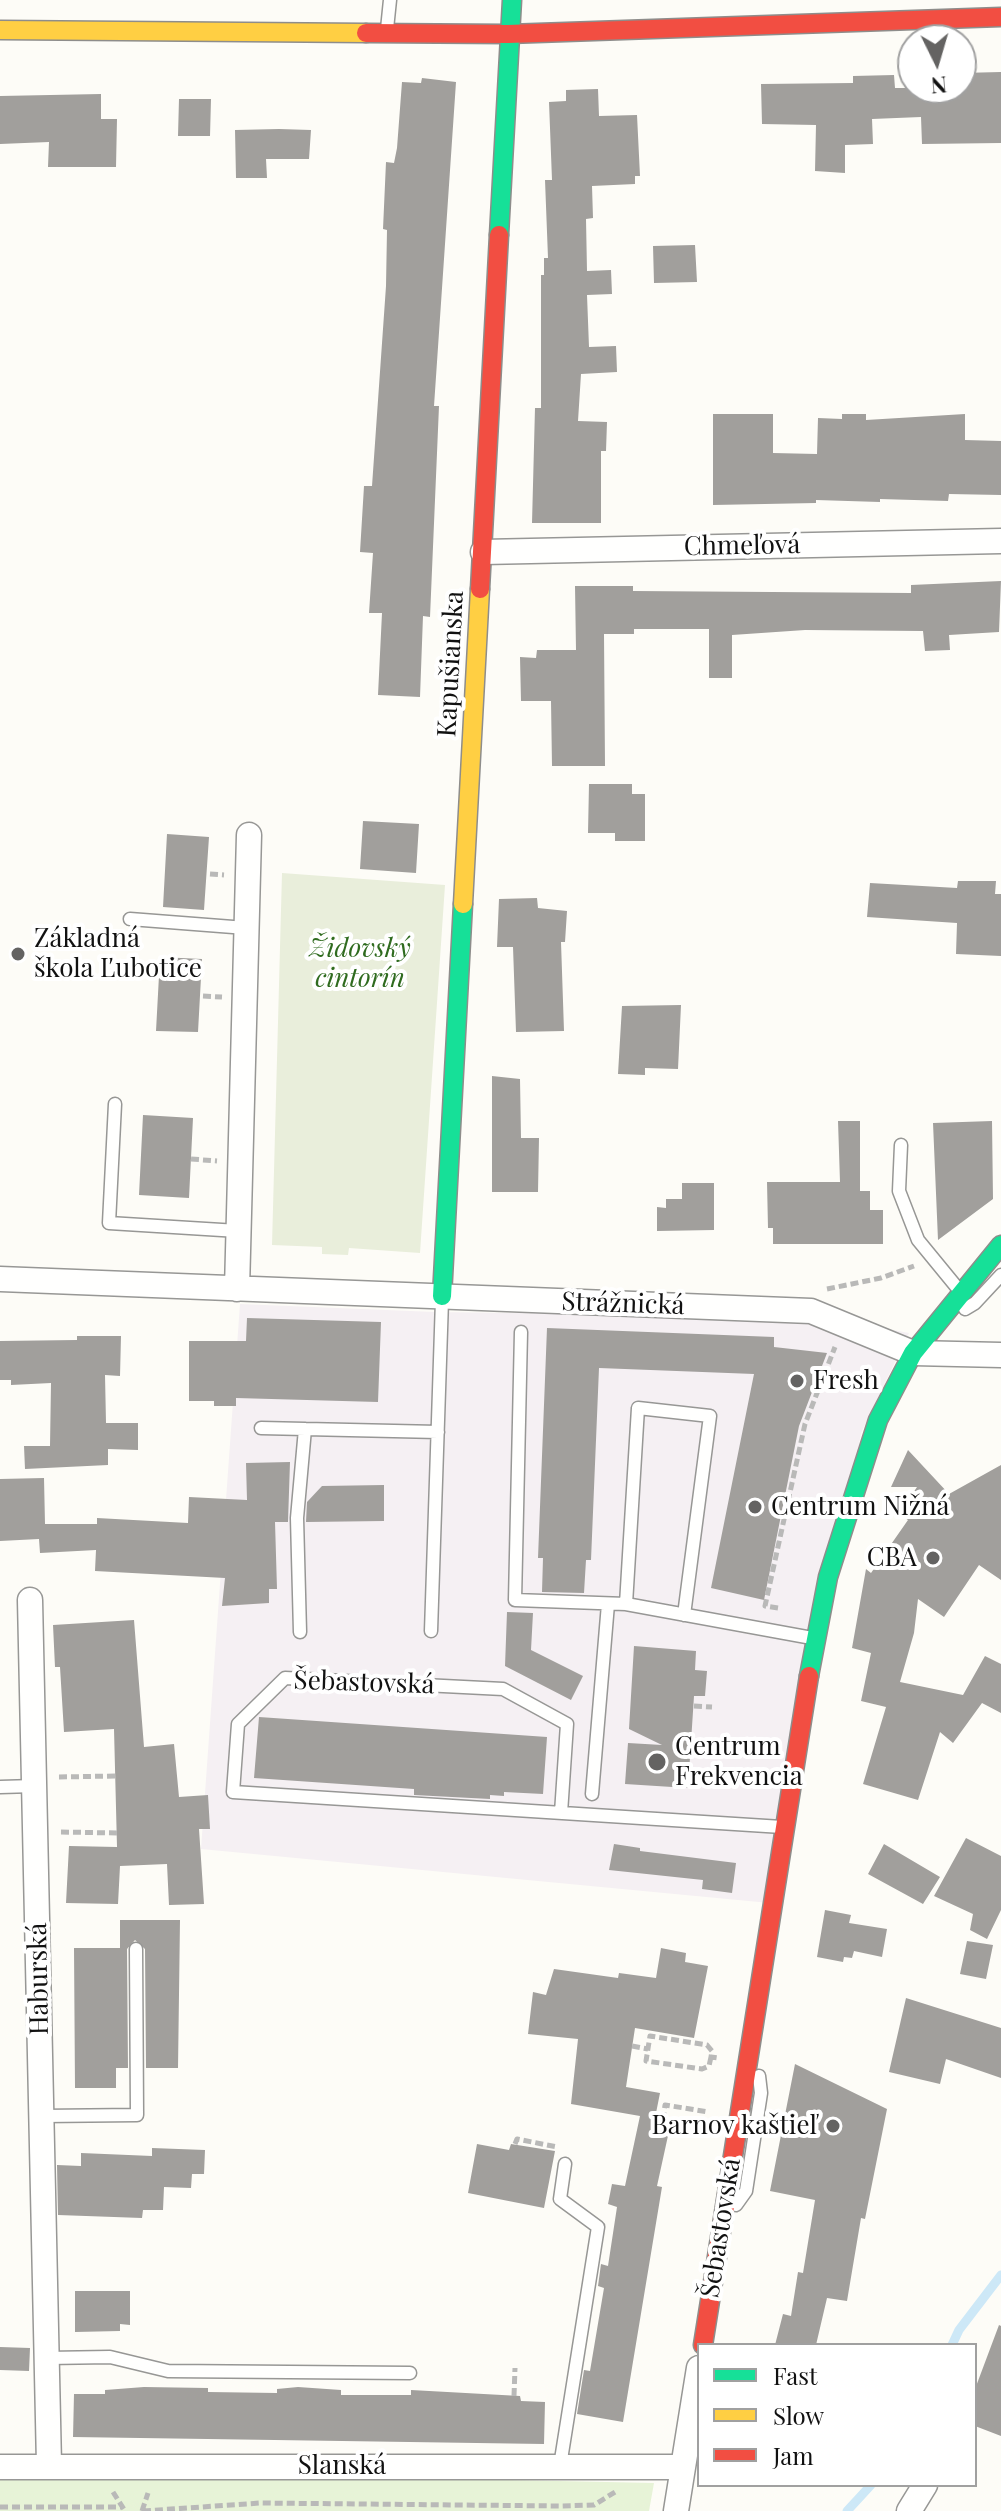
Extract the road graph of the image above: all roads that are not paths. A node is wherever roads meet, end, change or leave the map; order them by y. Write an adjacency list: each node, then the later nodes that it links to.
1 (390, 0): 5 (lane)
2 (512, 0): 6 (street, Kapušianska)
3 (1001, 17): 6 (street)
4 (0, 30): 5 (street)
5 (387, 33): 6 (street)
6 (508, 34): 8 (street, Kapušianska)
7 (1001, 541): 8 (street, Chmeľová)
8 (483, 552): 20 (street, Kapušianska)
9 (249, 835): 11 (street)
10 (130, 919): 11 (lane)
11 (246, 928): 14 (street)
12 (115, 1104): 14 (lane)
13 (901, 1145): 19 (lane)
14 (238, 1231): 18 (street)
15 (1001, 1245): 19 (street, Šebastovská)
16 (1001, 1275): 21 (lane)
17 (0, 1279): 18 (street, Strážnická)
18 (237, 1289): 20 (street, Strážnická)
19 (961, 1292): 21 (street, Šebastovská)
20 (442, 1296): 23 (street, Strážnická); 27 (lane)
21 (937, 1323): 23 (street, Šebastovská)
22 (521, 1332): 29 (lane)
23 (913, 1353): 24 (street, Strážnická); 34 (street, Šebastovská)
24 (1001, 1355)
25 (261, 1428): 26 (lane)
26 (305, 1429): 27 (lane); 33 (lane)
27 (438, 1432): 32 (lane)
28 (30, 1600): 35 (street, Haburská)
29 (608, 1604): 30 (lane); 37 (lane)
30 (626, 1604): 31 (lane); 31 (lane)
31 (684, 1615): 34 (lane)
32 (431, 1631)
33 (300, 1632)
34 (815, 1639): 39 (street, Šebastovská)
35 (34, 1782): 36 (lane); 41 (street, Haburská)
36 (0, 1787)
37 (592, 1794)
38 (561, 1813): 38 (lane, Šebastovská); 39 (lane, Šebastovská)
39 (785, 1827): 43 (street, Šebastovská)
40 (136, 1949): 41 (lane)
41 (42, 2116): 44 (street, Haburská)
42 (565, 2164): 48 (lane)
43 (703, 2343)
44 (47, 2358): 45 (lane); 47 (street, Haburská)
45 (410, 2373)
46 (697, 2380): 50 (street)
47 (49, 2465): 48 (street, Slanská); 49 (street, Slanská)
48 (560, 2466): 50 (street, Slanská)
49 (0, 2467)
50 (683, 2467): 52 (street)
51 (924, 2487): 53 (street)
52 (676, 2511)
53 (909, 2511)

